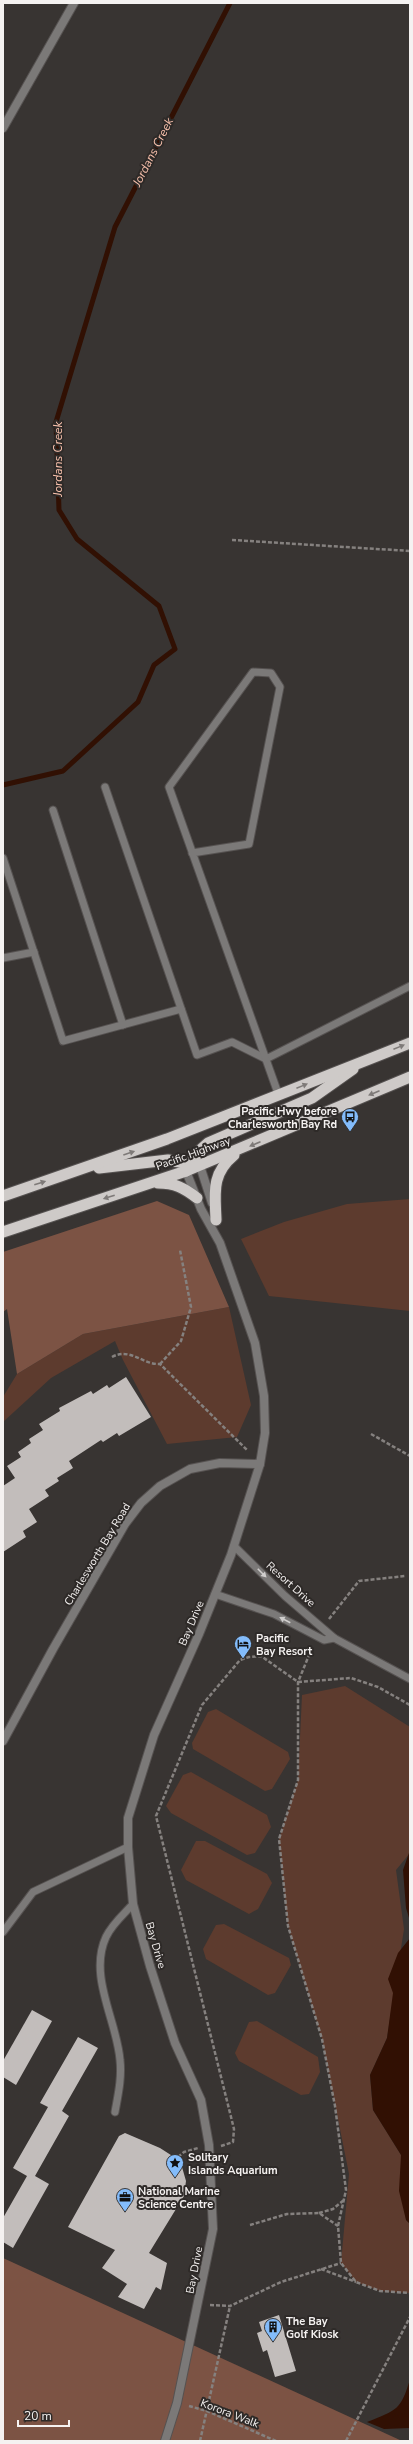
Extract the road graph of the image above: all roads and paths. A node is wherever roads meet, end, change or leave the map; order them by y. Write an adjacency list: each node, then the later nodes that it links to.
1 (74, 3): 2 (street)
2 (3, 128)
3 (232, 540): 4 (path)
4 (410, 551)
5 (105, 787): 12 (lane)
6 (53, 810): 13 (lane)
7 (192, 852): 7 (lane); 15 (lane)
8 (3, 858): 9 (lane)
9 (34, 952): 10 (lane); 13 (lane)
10 (3, 958)
11 (410, 986): 15 (lane)
12 (181, 1009): 13 (lane); 15 (lane)
13 (123, 1025)
14 (410, 1043): 16 (highway, Pacific Highway, one-way to 14)
15 (266, 1059): 18 (lane)
16 (362, 1062): 18 (highway, Pacific Highway, one-way to 16); 20 (highway)
17 (410, 1078): 19 (highway, Pacific Highway, one-way to 19)
18 (279, 1096): 21 (highway, Pacific Highway, one-way to 18)
19 (240, 1150): 20 (highway, Pacific Highway); 25 (highway)
20 (192, 1167): 21 (highway); 22 (highway, Pacific Highway); 24 (street); 25 (street)
21 (79, 1170): 23 (highway, Pacific Highway, one-way to 21)
22 (151, 1183): 24 (highway); 26 (highway, Pacific Highway, one-way to 26)
23 (3, 1196)
24 (197, 1198): 27 (street)
25 (216, 1220): 27 (street)
26 (3, 1232)
27 (220, 1243): 33 (street)
28 (180, 1250): 30 (path)
29 (112, 1357): 30 (path)
30 (160, 1364): 33 (path)
31 (371, 1434): 32 (path)
32 (410, 1456)
33 (260, 1464): 34 (street, Bay Drive); 43 (street, Charlesworth Bay Road)
34 (234, 1546): 36 (street, Bay Drive); 37 (lane, Resort Drive, one-way to 37)
35 (405, 1576): 37 (path)
36 (215, 1594): 38 (lane, Resort Drive, one-way to 36); 44 (street, Bay Drive)
37 (322, 1627): 39 (lane, Resort Drive)
38 (317, 1636): 39 (lane, Resort Drive); 41 (path)
39 (334, 1638): 40 (lane, Resort Drive)
40 (410, 1679)
41 (298, 1682): 42 (path); 48 (path); 50 (path)
42 (410, 1705)
43 (3, 1741)
44 (128, 1847): 45 (street, Bay Drive); 46 (lane)
45 (133, 1904): 47 (lane); 48 (street, Bay Drive)
46 (3, 1932)
47 (115, 2112)
48 (209, 2145): 49 (path); 58 (street, Bay Drive)
49 (178, 2157)
50 (344, 2200): 51 (path); 53 (path)
51 (319, 2213): 52 (path); 53 (path)
52 (250, 2225)
53 (338, 2226): 54 (path)
54 (341, 2263): 55 (path); 56 (path)
55 (321, 2269): 56 (path); 59 (path)
56 (356, 2282): 57 (path)
57 (410, 2293)
58 (198, 2304): 59 (path); 61 (street, Bay Drive)
59 (230, 2306): 62 (path)
60 (410, 2317): 66 (path)
61 (177, 2403): 62 (path, Korora Walk); 63 (street, Bay Drive)
62 (207, 2411): 64 (path); 65 (path, Korora Walk)
63 (165, 2441)
64 (200, 2441)
65 (276, 2441)
66 (346, 2441)

